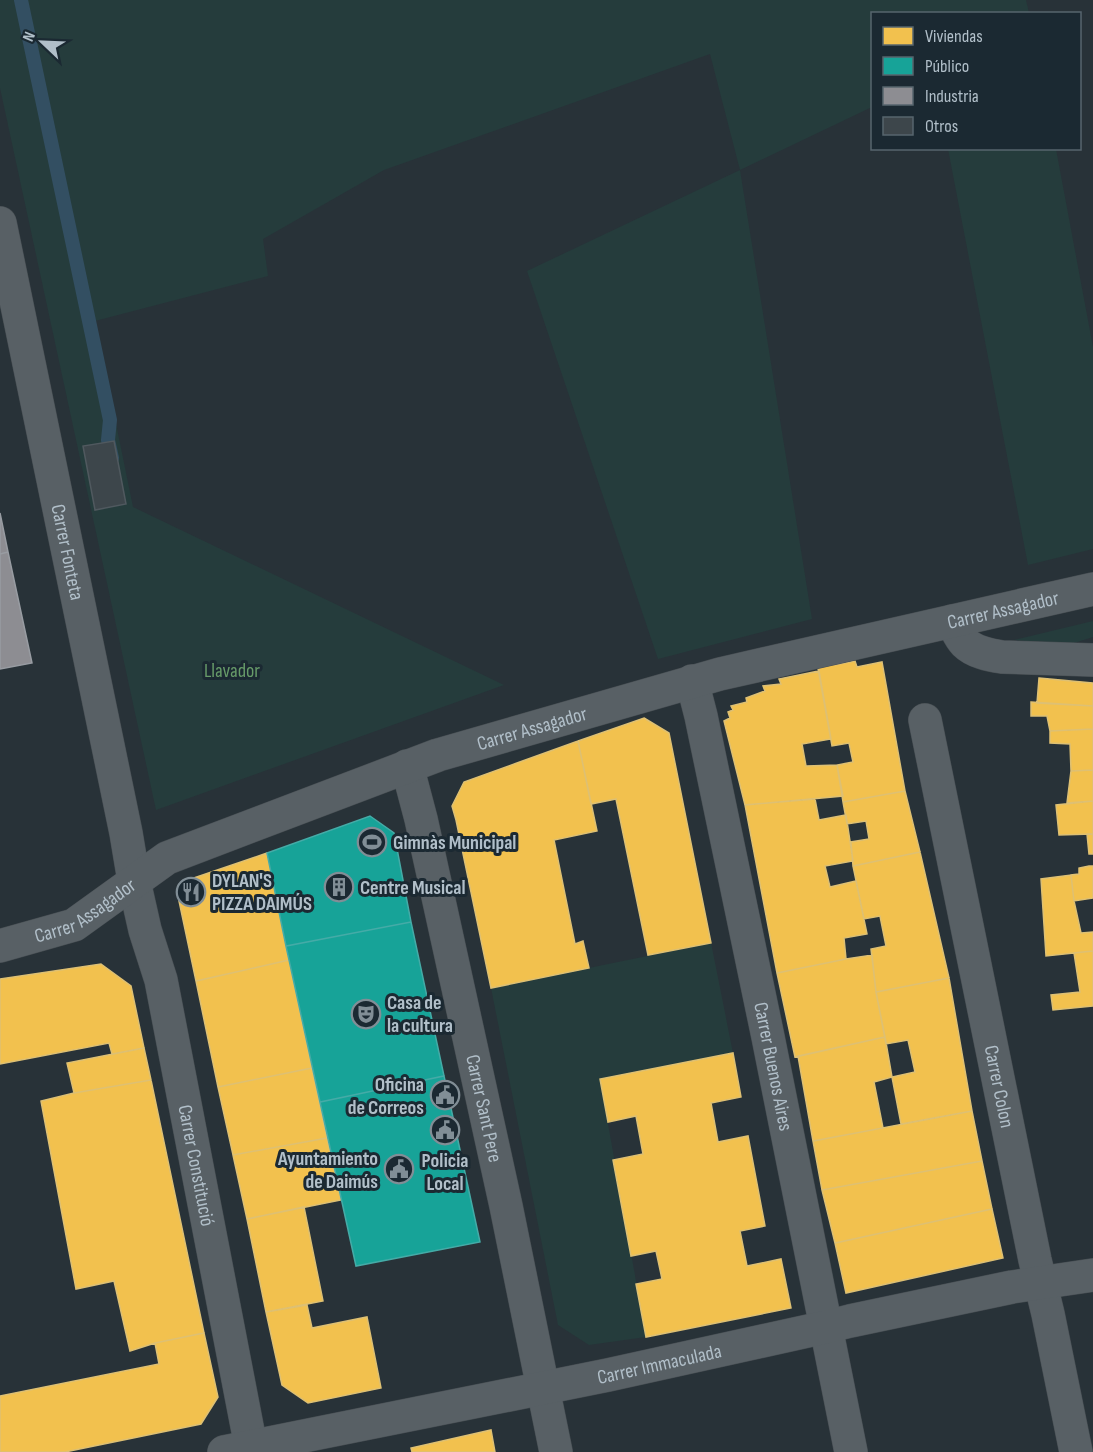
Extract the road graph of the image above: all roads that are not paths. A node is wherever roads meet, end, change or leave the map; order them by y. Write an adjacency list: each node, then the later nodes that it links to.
1 (0, 223): 8 (street, Carrer Fonteta)
2 (1093, 589): 3 (street, Carrer Assagador)
3 (952, 621): 4 (street); 5 (street, Carrer Assagador)
4 (1093, 660)
5 (692, 681): 7 (street, Carrer Assagador); 12 (street, Carrer Buenos Aires)
6 (925, 720): 11 (street, Carrer Colon)
7 (407, 766): 8 (street, Carrer Assagador); 13 (street, Carrer Sant Pere)
8 (134, 881): 9 (street, Carrer Assagador); 14 (street, Carrer Constitució)
9 (0, 946)
10 (1093, 1275): 11 (street, Carrer Immaculada)
11 (1041, 1283): 12 (street, Carrer Immaculada); 17 (street, Carrer Colon)
12 (826, 1328): 13 (street, Carrer Immaculada); 16 (street, Carrer Buenos Aires)
13 (543, 1388): 14 (street, Carrer Immaculada); 15 (street, Carrer Sant Pere)
14 (243, 1450)
15 (556, 1452)
16 (851, 1452)
17 (1076, 1452)

